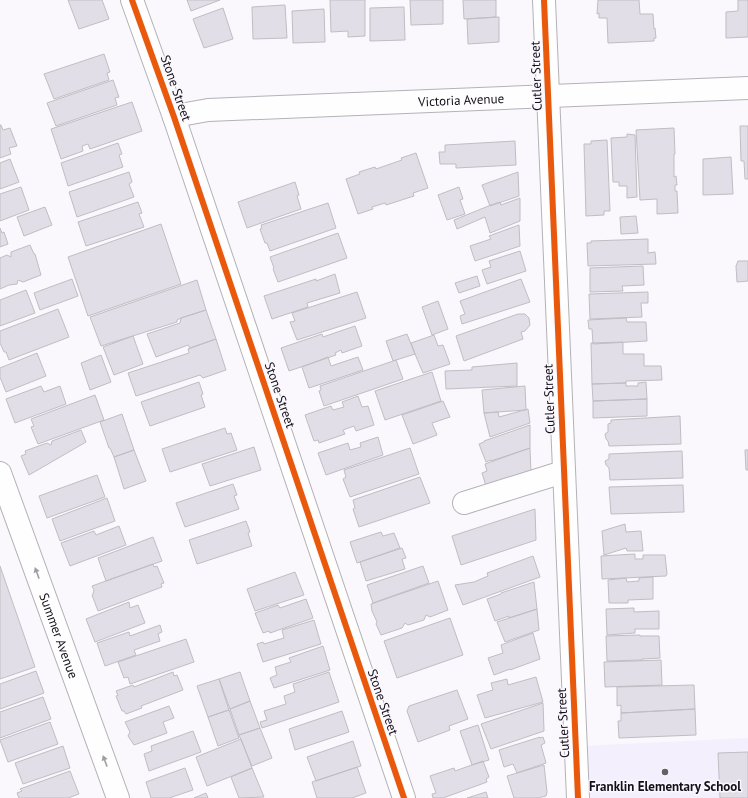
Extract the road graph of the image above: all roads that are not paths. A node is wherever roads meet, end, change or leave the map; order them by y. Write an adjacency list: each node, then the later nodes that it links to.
1 (132, 0): 5 (street, Stone Street)
2 (544, 0): 4 (street, Cutler Street)
3 (748, 88): 4 (street, Victoria Avenue)
4 (548, 96): 5 (street, Victoria Avenue); 6 (street, Cutler Street)
5 (174, 117): 10 (street, Stone Street)
6 (563, 472): 8 (street); 11 (street, Cutler Street)
7 (0, 473): 9 (street, Summer Avenue, one-way to 7)
8 (464, 503)
9 (118, 798)
10 (404, 798)
11 (578, 798)

